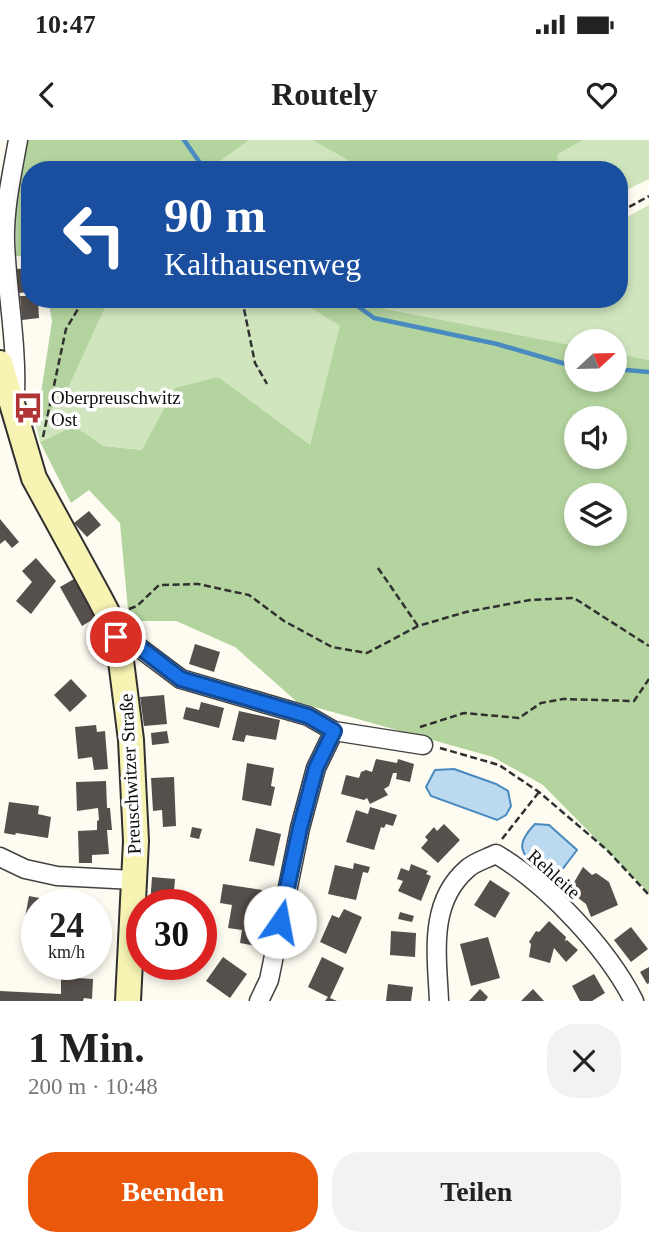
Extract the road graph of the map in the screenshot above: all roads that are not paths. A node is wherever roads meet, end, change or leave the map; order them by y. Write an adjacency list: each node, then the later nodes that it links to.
1 (18, 140): 3 (street)
2 (0, 363): 3 (street, Preuschwitzer Straße)
3 (14, 415): 4 (street, Preuschwitzer Straße)
4 (113, 627): 5 (street); 8 (street, Preuschwitzer Straße)
5 (334, 731): 6 (street); 10 (street)
6 (423, 745)
7 (0, 857): 8 (street)
8 (134, 880): 9 (street, Preuschwitzer Straße)
9 (128, 1001)
10 (259, 1001)
11 (439, 1001): 12 (street, Rehleite)
12 (634, 1001)

